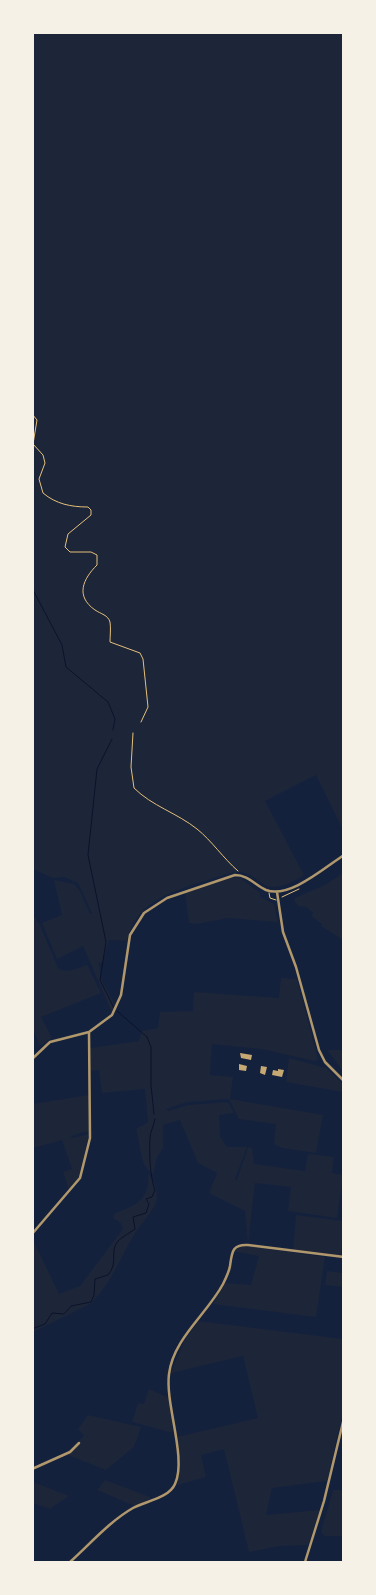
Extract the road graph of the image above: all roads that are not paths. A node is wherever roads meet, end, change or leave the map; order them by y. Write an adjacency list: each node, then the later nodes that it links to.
1 (344, 856): 2 (street)
2 (277, 892): 3 (street); 5 (street)
3 (89, 1032): 4 (street); 6 (street)
4 (32, 1059)
5 (344, 1081)
6 (32, 1234)
7 (344, 1257): 11 (street)
8 (344, 1418): 12 (street)
9 (79, 1443): 10 (street)
10 (32, 1469)
11 (70, 1562)
12 (304, 1562)

